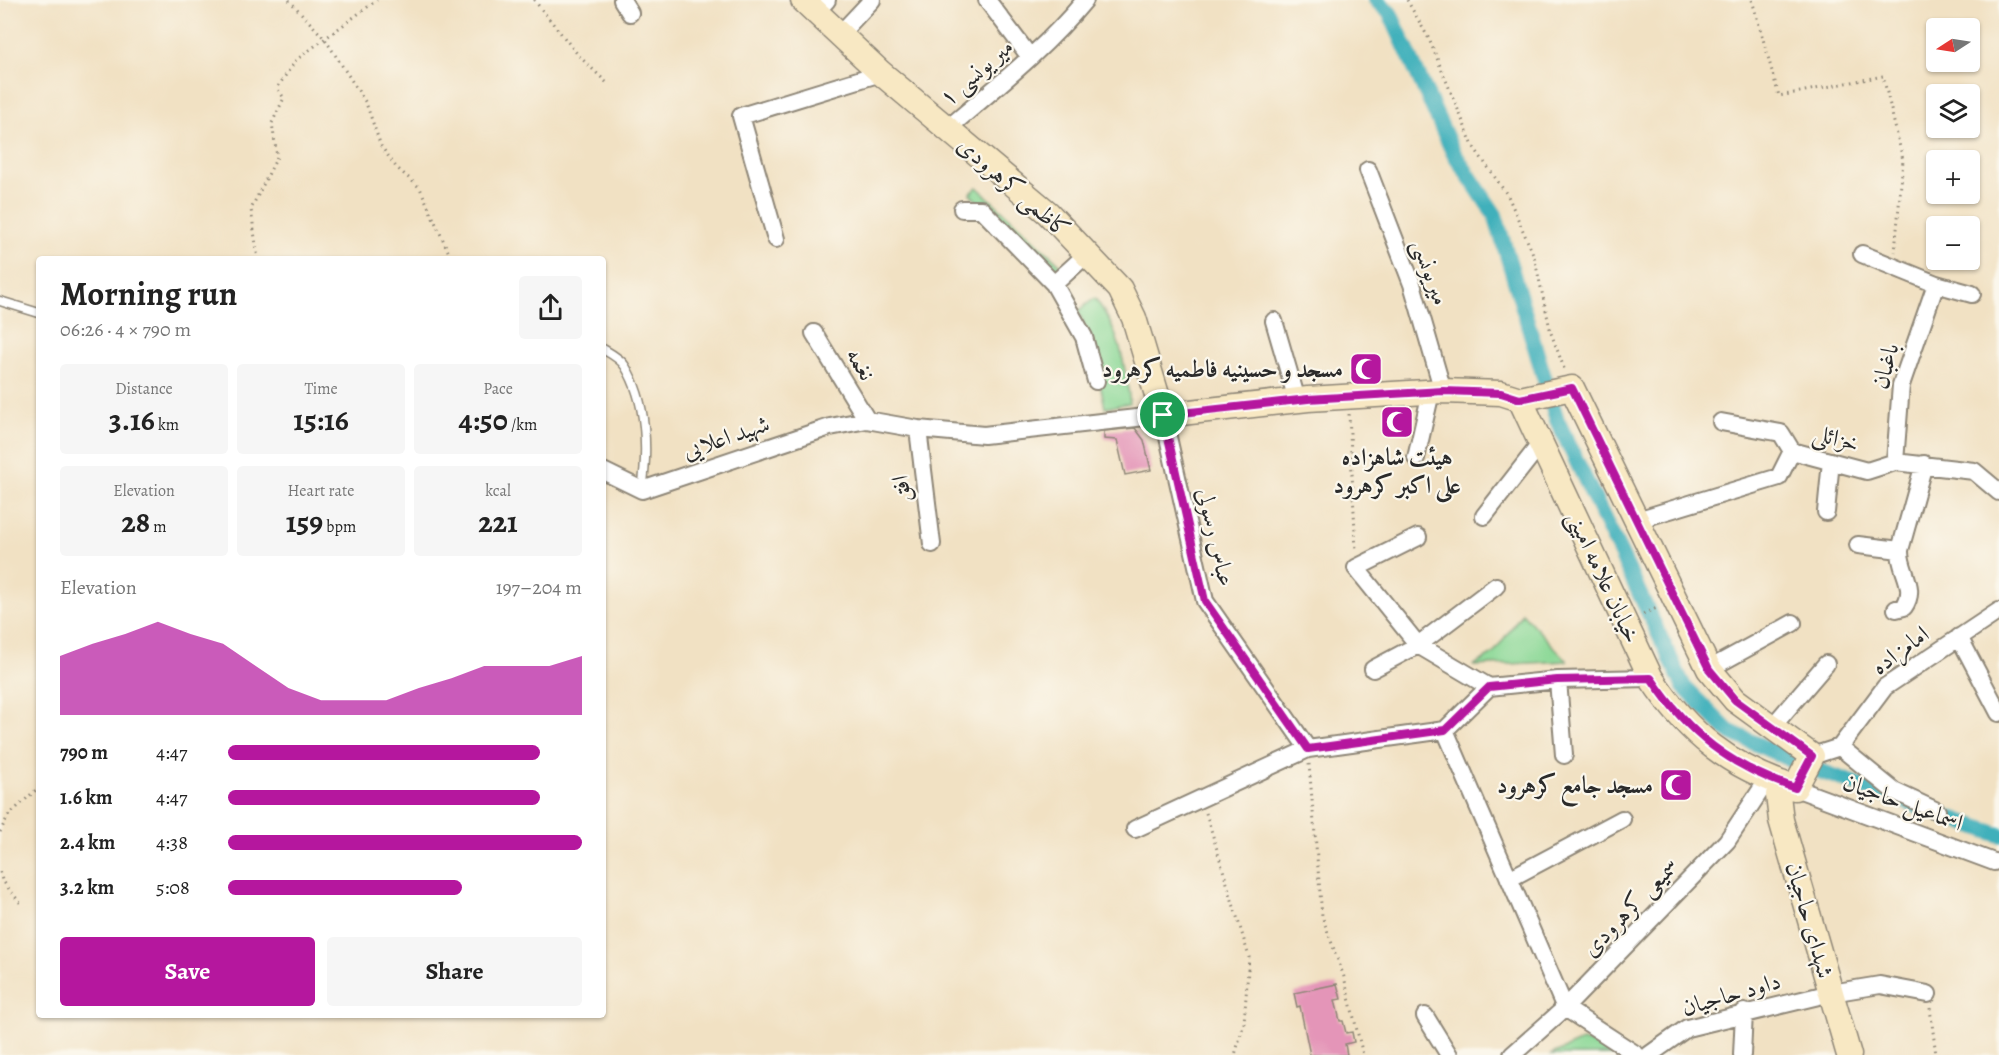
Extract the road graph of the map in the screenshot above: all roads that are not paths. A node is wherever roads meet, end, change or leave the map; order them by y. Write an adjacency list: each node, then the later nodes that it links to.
1 (872, 0): 5 (street)
2 (987, 0): 6 (street)
3 (1084, 0): 6 (street, میر یونسی ۱)
4 (815, 4): 5 (street, کاظمی کرهرودی)
5 (840, 34): 7 (street, کاظمی کرهرودی)
6 (1030, 57): 8 (street, میر یونسی ۱)
7 (881, 73): 8 (street, کاظمی کرهرودی); 11 (street)
8 (947, 129): 12 (street, کاظمی کرهرودی)
9 (1368, 170): 23 (street, میریونسی)
10 (962, 209): 14 (street)
11 (776, 239)
12 (1088, 254): 14 (street); 26 (street, کاظمی کرهرودی)
13 (1862, 254): 15 (street)
14 (1054, 284): 22 (street)
15 (1936, 284): 16 (street); 34 (street, باغبان)
16 (1972, 294)
17 (0, 301): 18 (lane)
18 (36, 312)
19 (1274, 321): 25 (street)
20 (814, 333): 27 (street, نغمه)
21 (606, 351): 37 (lane)
22 (1096, 381)
23 (1437, 392): 24 (street); 25 (street); 32 (street)
24 (1520, 399): 30 (street, خیابان علامه امینی); 41 (street)
25 (1297, 400): 26 (street)
26 (1163, 415): 29 (street); 62 (street, عباس رسولی)
27 (867, 420): 29 (street); 37 (street, شهید اعلایی)
28 (1721, 422): 31 (street)
29 (918, 429): 43 (street, افق)
30 (1541, 443): 40 (street); 55 (street, خیابان علامه امینی)
31 (1792, 451): 33 (street, خزائلی); 41 (street, خزائلی)
32 (1416, 458)
33 (1831, 461): 34 (street, خزائلی); 39 (street)
34 (1895, 462): 35 (street, خزائلی)
35 (1924, 464): 38 (street, خزائلی); 45 (street)
36 (606, 472): 37 (street)
37 (642, 490)
38 (1999, 492)
39 (1826, 512)
40 (1484, 516)
41 (1637, 520): 54 (street)
42 (1418, 537): 51 (street)
43 (932, 544)
44 (1858, 545): 45 (street)
45 (1900, 550): 47 (street)
46 (1496, 586): 51 (street)
47 (1896, 609)
48 (1999, 611): 50 (street, امامزاده)
49 (1793, 623): 54 (street)
50 (1959, 637): 58 (street); 61 (street, امامزاده)
51 (1418, 645): 53 (street); 57 (street)
52 (1826, 664): 59 (street)
53 (1372, 669)
54 (1709, 669): 59 (street)
55 (1651, 678): 56 (street); 65 (street, خیابان علامه امینی)
56 (1557, 680): 57 (street); 63 (street)
57 (1489, 687): 60 (street)
58 (1999, 713)
59 (1772, 728): 64 (street)
60 (1445, 730): 62 (street); 70 (street)
61 (1840, 747): 64 (street); 66 (street)
62 (1308, 749): 68 (street)
63 (1564, 755)
64 (1812, 756): 65 (street)
65 (1781, 783): 69 (street, اسماعیل حاجیان); 71 (street, شهدای حاجیان); 73 (street, سمیعی کرهرودی)
66 (1937, 810)
67 (1622, 819): 70 (street)
68 (1135, 830)
69 (1994, 862)
70 (1509, 879): 73 (street)
71 (1831, 993): 72 (street, داود حاجیان); 74 (street, داود حاجیان); 81 (street, شهدای حاجیان)
72 (1928, 994)
73 (1565, 1008): 77 (street, سمیعی کرهرودی); 78 (street)
74 (1744, 1012): 79 (street, داود حاجیان); 80 (street)
75 (1425, 1016): 76 (street)
76 (1449, 1055)
77 (1512, 1055)
78 (1636, 1055)
79 (1649, 1055)
80 (1742, 1055)
81 (1849, 1055)

